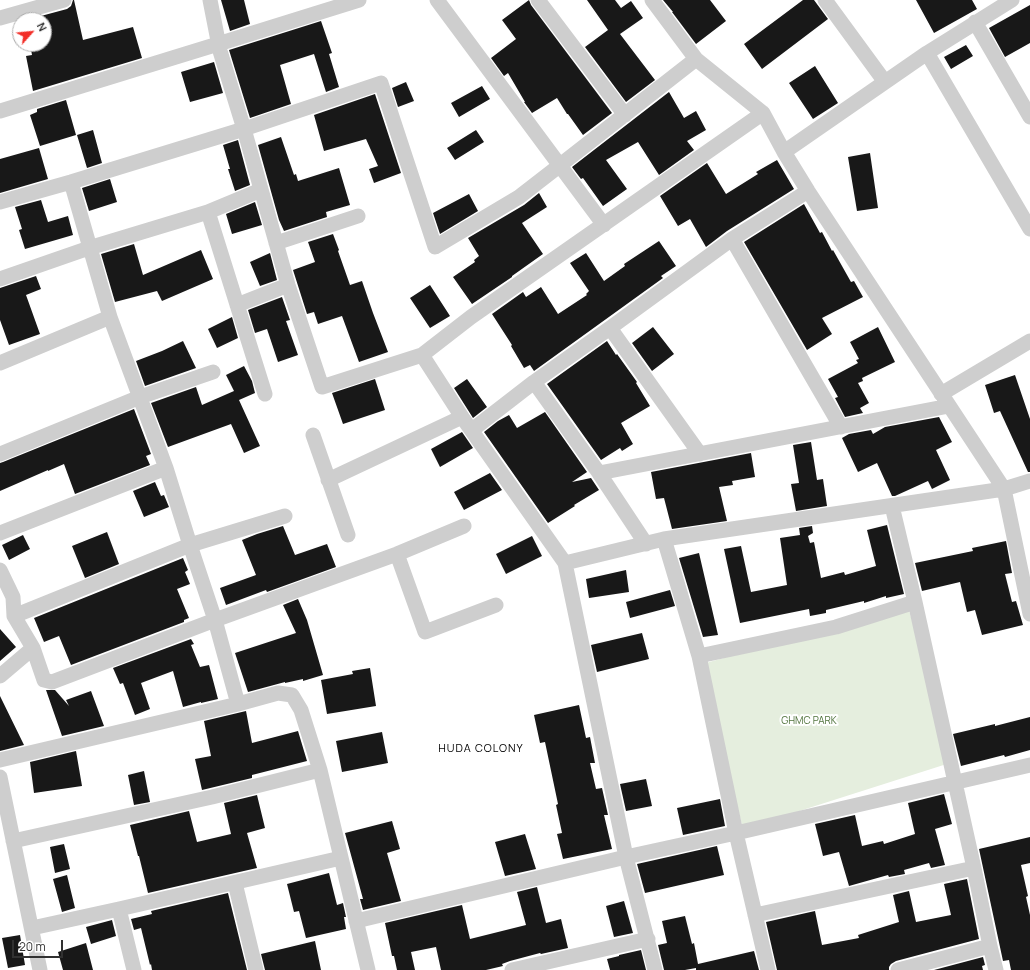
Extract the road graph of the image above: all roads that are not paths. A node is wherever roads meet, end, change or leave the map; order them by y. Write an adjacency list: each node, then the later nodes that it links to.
1 (64, 0): 10 (street)
2 (210, 0): 12 (street)
3 (359, 0): 12 (street)
4 (437, 0): 22 (street)
5 (538, 0): 18 (street)
6 (652, 0): 14 (street)
7 (824, 0): 15 (street)
8 (1012, 0): 9 (street)
9 (995, 4): 11 (street)
10 (0, 18)
11 (975, 22): 13 (street); 19 (street)
12 (218, 44): 16 (street); 20 (street)
13 (927, 53): 15 (street); 30 (street)
14 (696, 59): 17 (street); 18 (street)
15 (885, 82): 21 (street)
16 (0, 111)
17 (763, 113): 21 (street); 29 (street)
18 (625, 115): 22 (street)
19 (1030, 117)
20 (244, 128): 22 (street); 23 (street); 24 (street)
21 (784, 152): 25 (street)
22 (559, 166): 29 (street)
23 (71, 182): 26 (street); 33 (street)
24 (262, 190): 27 (street); 32 (street)
25 (808, 191): 31 (street); 45 (street)
26 (0, 202)
27 (208, 212): 33 (street); 36 (street)
28 (358, 216): 32 (street)
29 (604, 225): 40 (street)
30 (1030, 229)
31 (732, 239): 38 (street); 49 (street)
32 (276, 243): 35 (street)
33 (90, 248): 34 (street); 37 (street)
34 (0, 279)
35 (288, 285): 36 (street); 40 (street)
36 (237, 306): 44 (street)
37 (110, 317): 41 (street); 46 (street)
38 (610, 328): 43 (street); 53 (street)
39 (1030, 341): 45 (street)
40 (422, 355): 48 (street)
41 (0, 363)
42 (213, 372): 46 (street)
43 (534, 382): 50 (street); 55 (street)
44 (265, 394)
45 (941, 394): 47 (street)
46 (140, 398): 52 (street); 54 (street)
47 (950, 406): 49 (street); 58 (street)
48 (462, 417): 50 (street); 56 (street)
49 (841, 427): 53 (street)
50 (472, 430): 68 (street)
51 (313, 435): 56 (street)
52 (0, 454)
53 (700, 454): 55 (street)
54 (166, 468): 62 (street); 66 (street)
55 (598, 473): 65 (street)
56 (328, 480): 63 (street)
57 (1030, 481): 58 (street)
58 (1004, 489): 59 (street); 74 (street)
59 (892, 506): 64 (street); 71 (street)
60 (285, 516): 66 (street)
61 (464, 526): 67 (street)
62 (0, 533)
63 (348, 535)
64 (664, 539): 65 (street); 78 (street)
65 (646, 544): 68 (street)
66 (190, 545): 75 (street); 76 (street)
67 (397, 554): 72 (street); 76 (street)
68 (565, 563): 88 (street)
69 (0, 570): 70 (street)
70 (12, 597): 73 (street); 75 (street)
71 (915, 602): 78 (street); 85 (street)
72 (496, 605)
73 (0, 607)
74 (1030, 614)
75 (14, 616): 77 (street)
76 (215, 620): 77 (street); 80 (street)
77 (33, 648): 79 (street)
78 (699, 656): 86 (street)
79 (0, 676)
80 (238, 704): 81 (street); 83 (street)
81 (0, 760)
82 (1030, 765): 85 (street)
83 (320, 770): 87 (street); 89 (street)
84 (0, 777): 87 (street)
85 (955, 782): 86 (street); 90 (street)
86 (736, 833): 88 (street); 93 (street)
87 (9, 838): 95 (street)
88 (626, 857): 94 (street); 96 (street)
89 (341, 858): 91 (street); 94 (street)
90 (974, 868): 93 (street); 97 (street)
91 (235, 883): 92 (street); 100 (street)
92 (119, 909): 95 (street); 99 (street)
93 (755, 915): 104 (street)
94 (356, 921): 101 (street)
95 (32, 928): 98 (street)
96 (648, 939): 102 (street); 103 (street)
97 (990, 946): 105 (street); 106 (street)
98 (40, 970)
99 (134, 970)
100 (256, 970)
101 (368, 970)
102 (512, 970)
103 (655, 970)
104 (768, 970)
105 (898, 970)
106 (996, 970)

